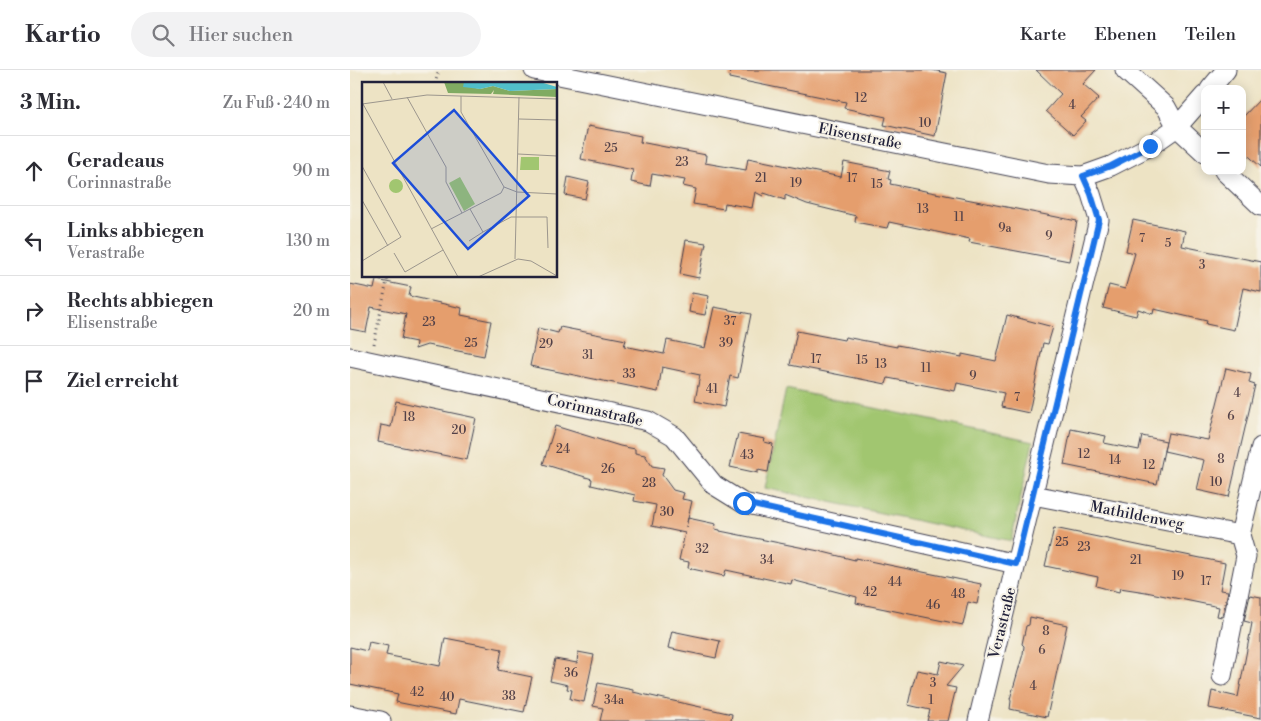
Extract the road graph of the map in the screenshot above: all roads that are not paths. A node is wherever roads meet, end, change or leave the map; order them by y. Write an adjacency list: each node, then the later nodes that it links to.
1 (534, 70): 9 (street, Elisenstraße)
2 (1125, 70): 6 (street)
3 (1226, 70): 4 (street)
4 (1213, 85)
5 (1201, 100): 6 (street, Elisenstraße)
6 (1177, 127): 7 (street); 9 (street, Elisenstraße)
7 (1201, 149)
8 (1228, 175): 10 (street)
9 (1083, 176): 13 (street, Verastraße)
10 (1261, 206)
11 (350, 357): 15 (street, Corinnastraße)
12 (1261, 447): 14 (street)
13 (1033, 495): 14 (street, Mathildenweg); 15 (street, Verastraße)
14 (1240, 535): 16 (street)
15 (1016, 564): 19 (street, Verastraße)
16 (1222, 676)
17 (350, 715): 18 (street)
18 (381, 721)
19 (978, 721)

